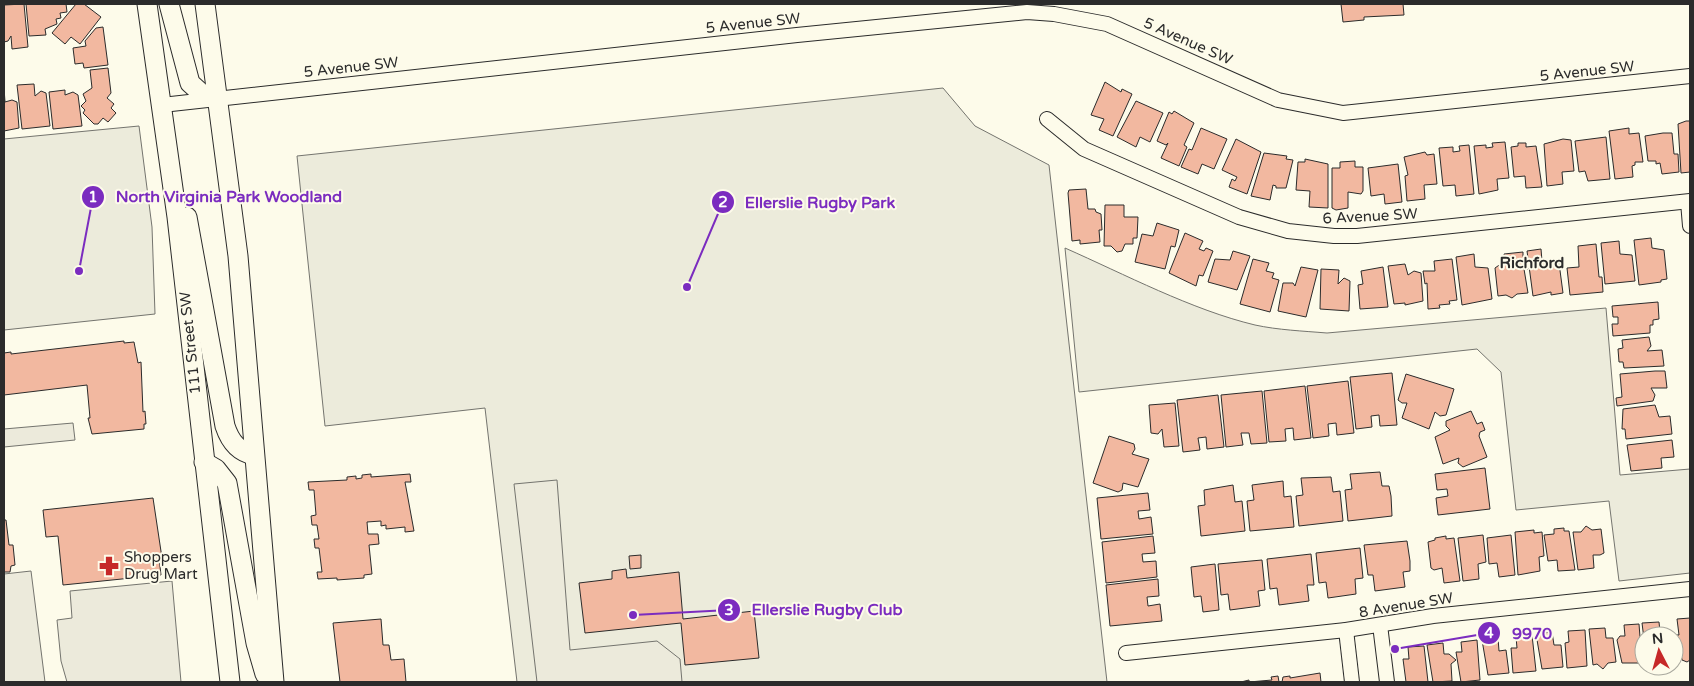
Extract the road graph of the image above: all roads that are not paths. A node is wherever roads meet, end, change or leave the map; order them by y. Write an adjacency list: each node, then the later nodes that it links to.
1 (147, 4): 8 (main road, 111 Street SW)
2 (170, 4): 7 (main road)
3 (197, 4): 5 (main road)
4 (205, 4): 5 (main road)
5 (211, 45): 7 (main road)
6 (1690, 76): 7 (street, 5 Avenue SW)
7 (219, 99): 8 (street, 5 Avenue SW); 13 (main road)
8 (162, 106): 10 (main road, 111 Street SW)
9 (1047, 119): 11 (street, 6 Avenue SW)
10 (172, 183): 13 (main road); 14 (main road, 111 Street SW)
11 (1689, 202): 12 (street)
12 (1690, 226)
13 (254, 455): 21 (main road)
14 (204, 462): 19 (main road, 111 Street SW); 20 (main road)
15 (1690, 589): 16 (street, 8 Avenue SW)
16 (1380, 625): 17 (street, 8 Avenue SW); 23 (street)
17 (1346, 630): 18 (street, 8 Avenue SW); 22 (street)
18 (1126, 653)
19 (230, 682)
20 (267, 682)
21 (274, 682)
22 (1352, 682)
23 (1387, 682)

